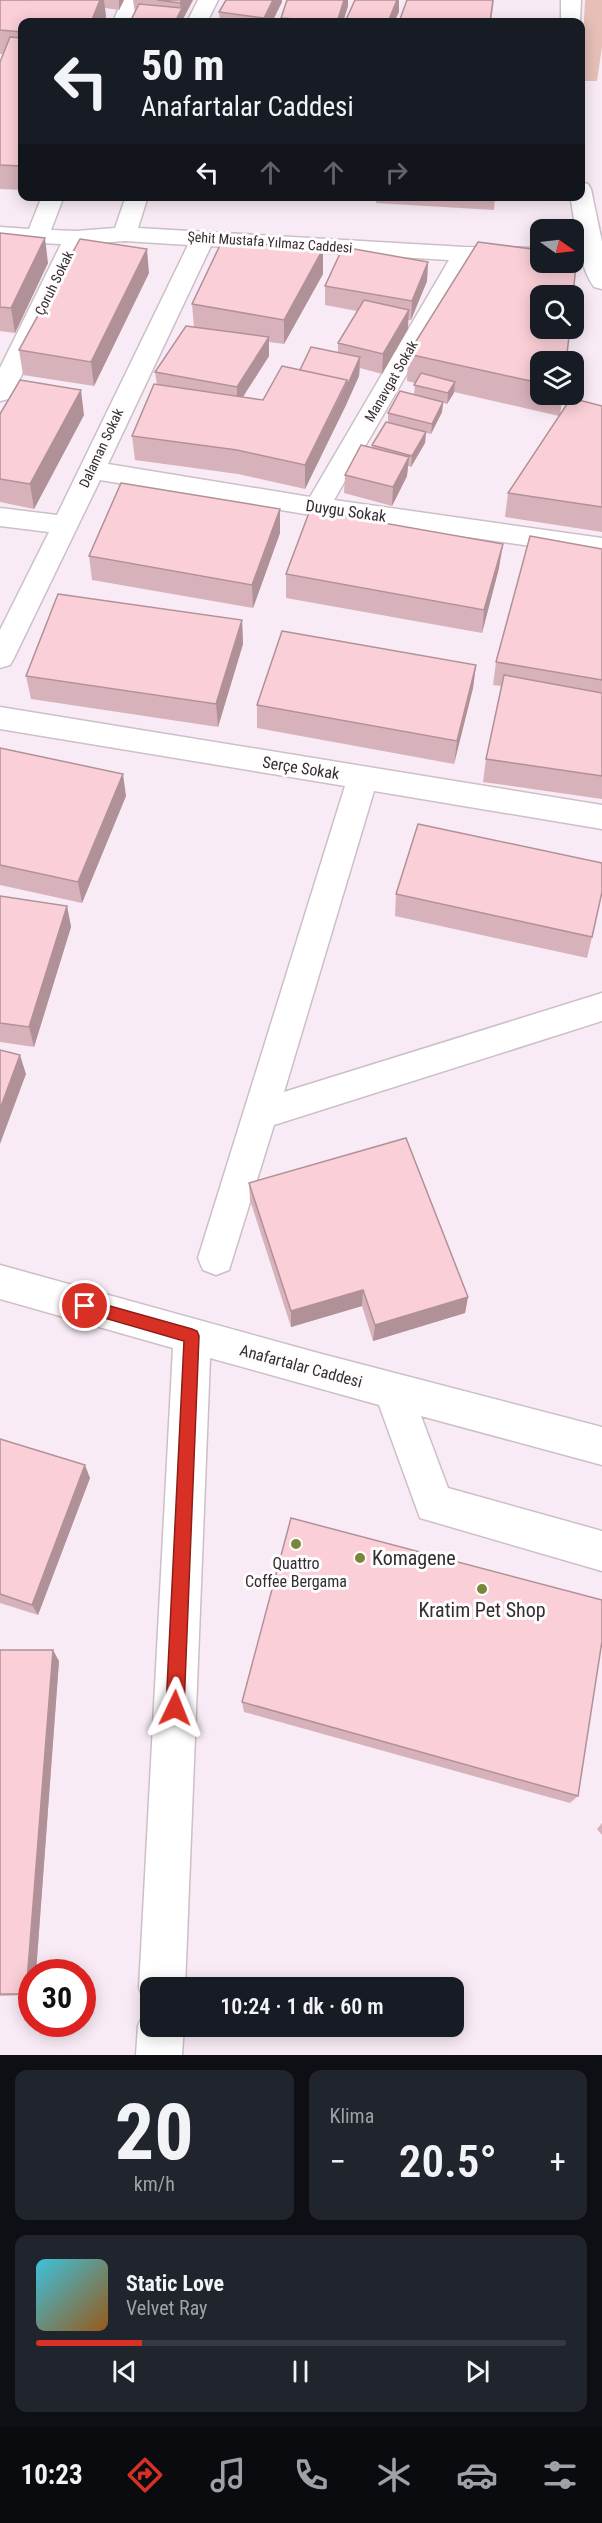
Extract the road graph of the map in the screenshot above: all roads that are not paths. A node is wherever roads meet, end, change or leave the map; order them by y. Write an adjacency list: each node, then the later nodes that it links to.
1 (132, 0): 4 (street)
2 (208, 0): 5 (street)
3 (572, 0): 6 (street)
4 (125, 18)
5 (199, 18)
6 (571, 18)
7 (51, 201): 13 (street)
8 (135, 201): 12 (street)
9 (581, 201): 10 (street)
10 (581, 219)
11 (0, 234): 13 (street, Şehit Mustafa Yılmaz Caddesi)
12 (125, 234): 14 (street, Şehit Mustafa Yılmaz Caddesi); 15 (street, Şehit Mustafa Yılmaz Caddesi)
13 (37, 237): 14 (street, Şehit Mustafa Yılmaz Caddesi)
14 (76, 238): 20 (street, Çoruh Sokak)
15 (203, 238): 16 (street, Şehit Mustafa Yılmaz Caddesi); 21 (street, Dalaman Sokak)
16 (464, 254): 17 (street, Şehit Mustafa Yılmaz Caddesi); 22 (street, Manavgat Sokak)
17 (530, 255)
18 (584, 256): 19 (street)
19 (602, 282)
20 (0, 393)
21 (90, 470): 22 (street, Duygu Sokak); 24 (street, Dalaman Sokak)
22 (317, 507): 25 (street, Duygu Sokak)
23 (0, 517): 24 (street)
24 (66, 525): 26 (street, Dalaman Sokak)
25 (602, 547)
26 (0, 658)
27 (0, 718): 28 (street, Serçe Sokak)
28 (363, 778): 29 (street, Serçe Sokak); 31 (street)
29 (602, 817)
30 (602, 1007): 31 (street)
31 (260, 1114): 32 (street)
32 (216, 1258)
33 (0, 1282): 34 (street, Anafartalar Caddesi)
34 (192, 1336): 35 (street, Anafartalar Caddesi); 38 (street)
35 (393, 1391): 36 (street, Anafartalar Caddesi); 37 (street)
36 (602, 1446)
37 (602, 1551)
38 (163, 1977)
39 (160, 2037): 40 (street)
40 (159, 2055)

